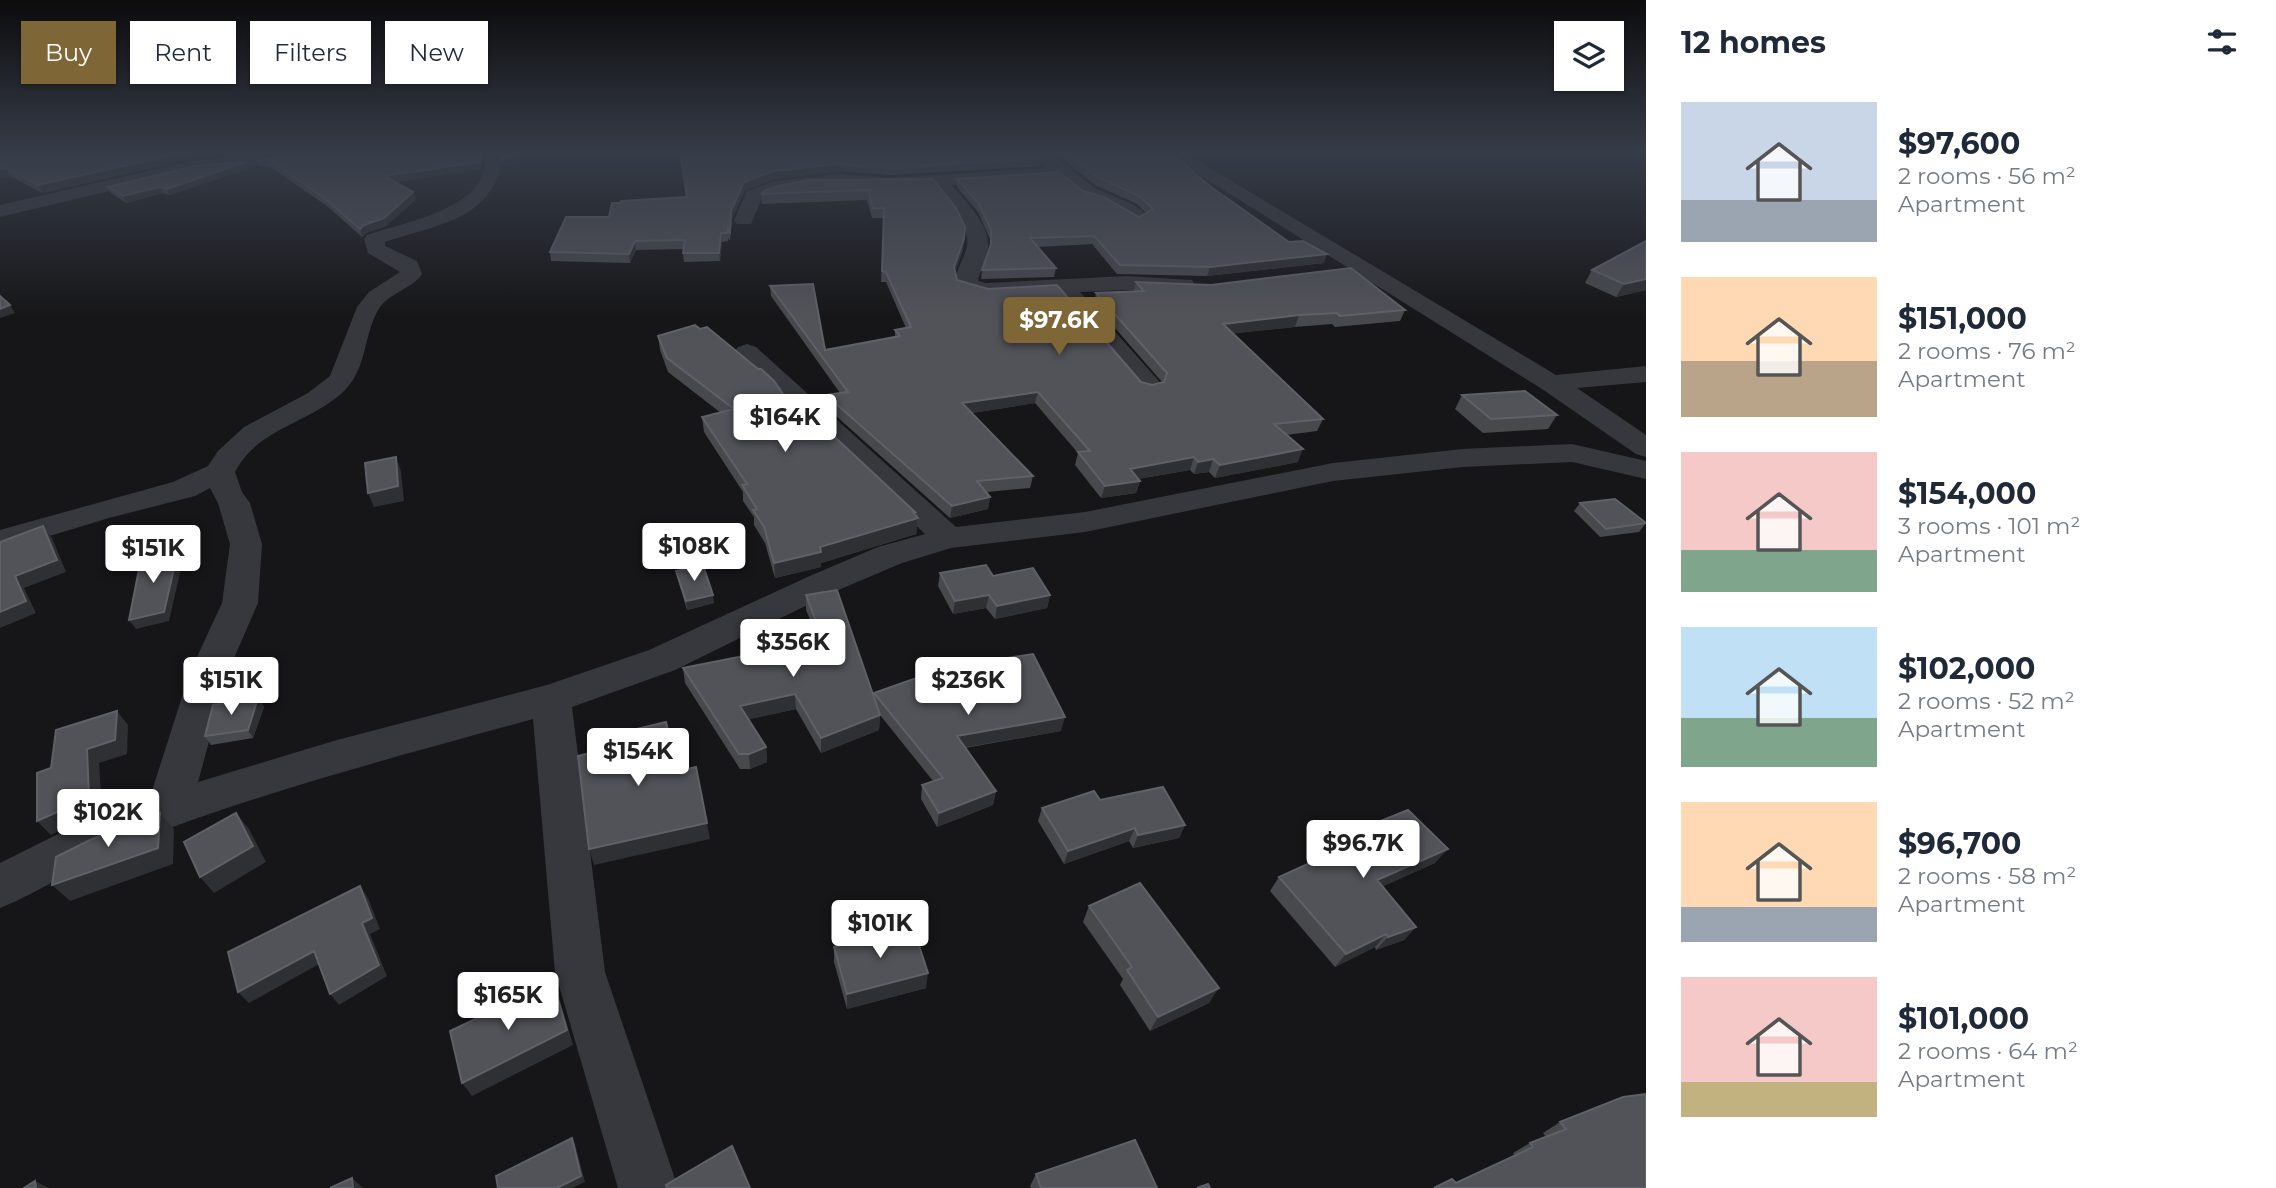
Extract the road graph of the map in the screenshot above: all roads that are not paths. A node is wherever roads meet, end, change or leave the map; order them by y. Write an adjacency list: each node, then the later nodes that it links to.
1 (460, 207): 19 (street)
2 (749, 207): 7 (street)
3 (960, 207): 10 (street)
4 (1124, 207): 6 (street)
5 (1261, 207): 8 (street)
6 (1138, 217)
7 (744, 220)
8 (1360, 268): 9 (street); 14 (street)
9 (1322, 272)
10 (1062, 286): 11 (street); 15 (street)
11 (1207, 286)
12 (747, 352): 20 (street)
13 (1646, 374): 14 (street)
14 (1551, 383): 16 (street)
15 (1149, 386)
16 (1636, 441): 17 (street)
17 (1572, 453): 18 (street); 20 (street)
18 (1646, 470)
19 (223, 483): 21 (street); 23 (street)
20 (949, 538): 22 (street)
21 (0, 541)
22 (551, 699): 23 (street); 25 (street)
23 (168, 810): 24 (street)
24 (0, 886)
25 (648, 1188)

